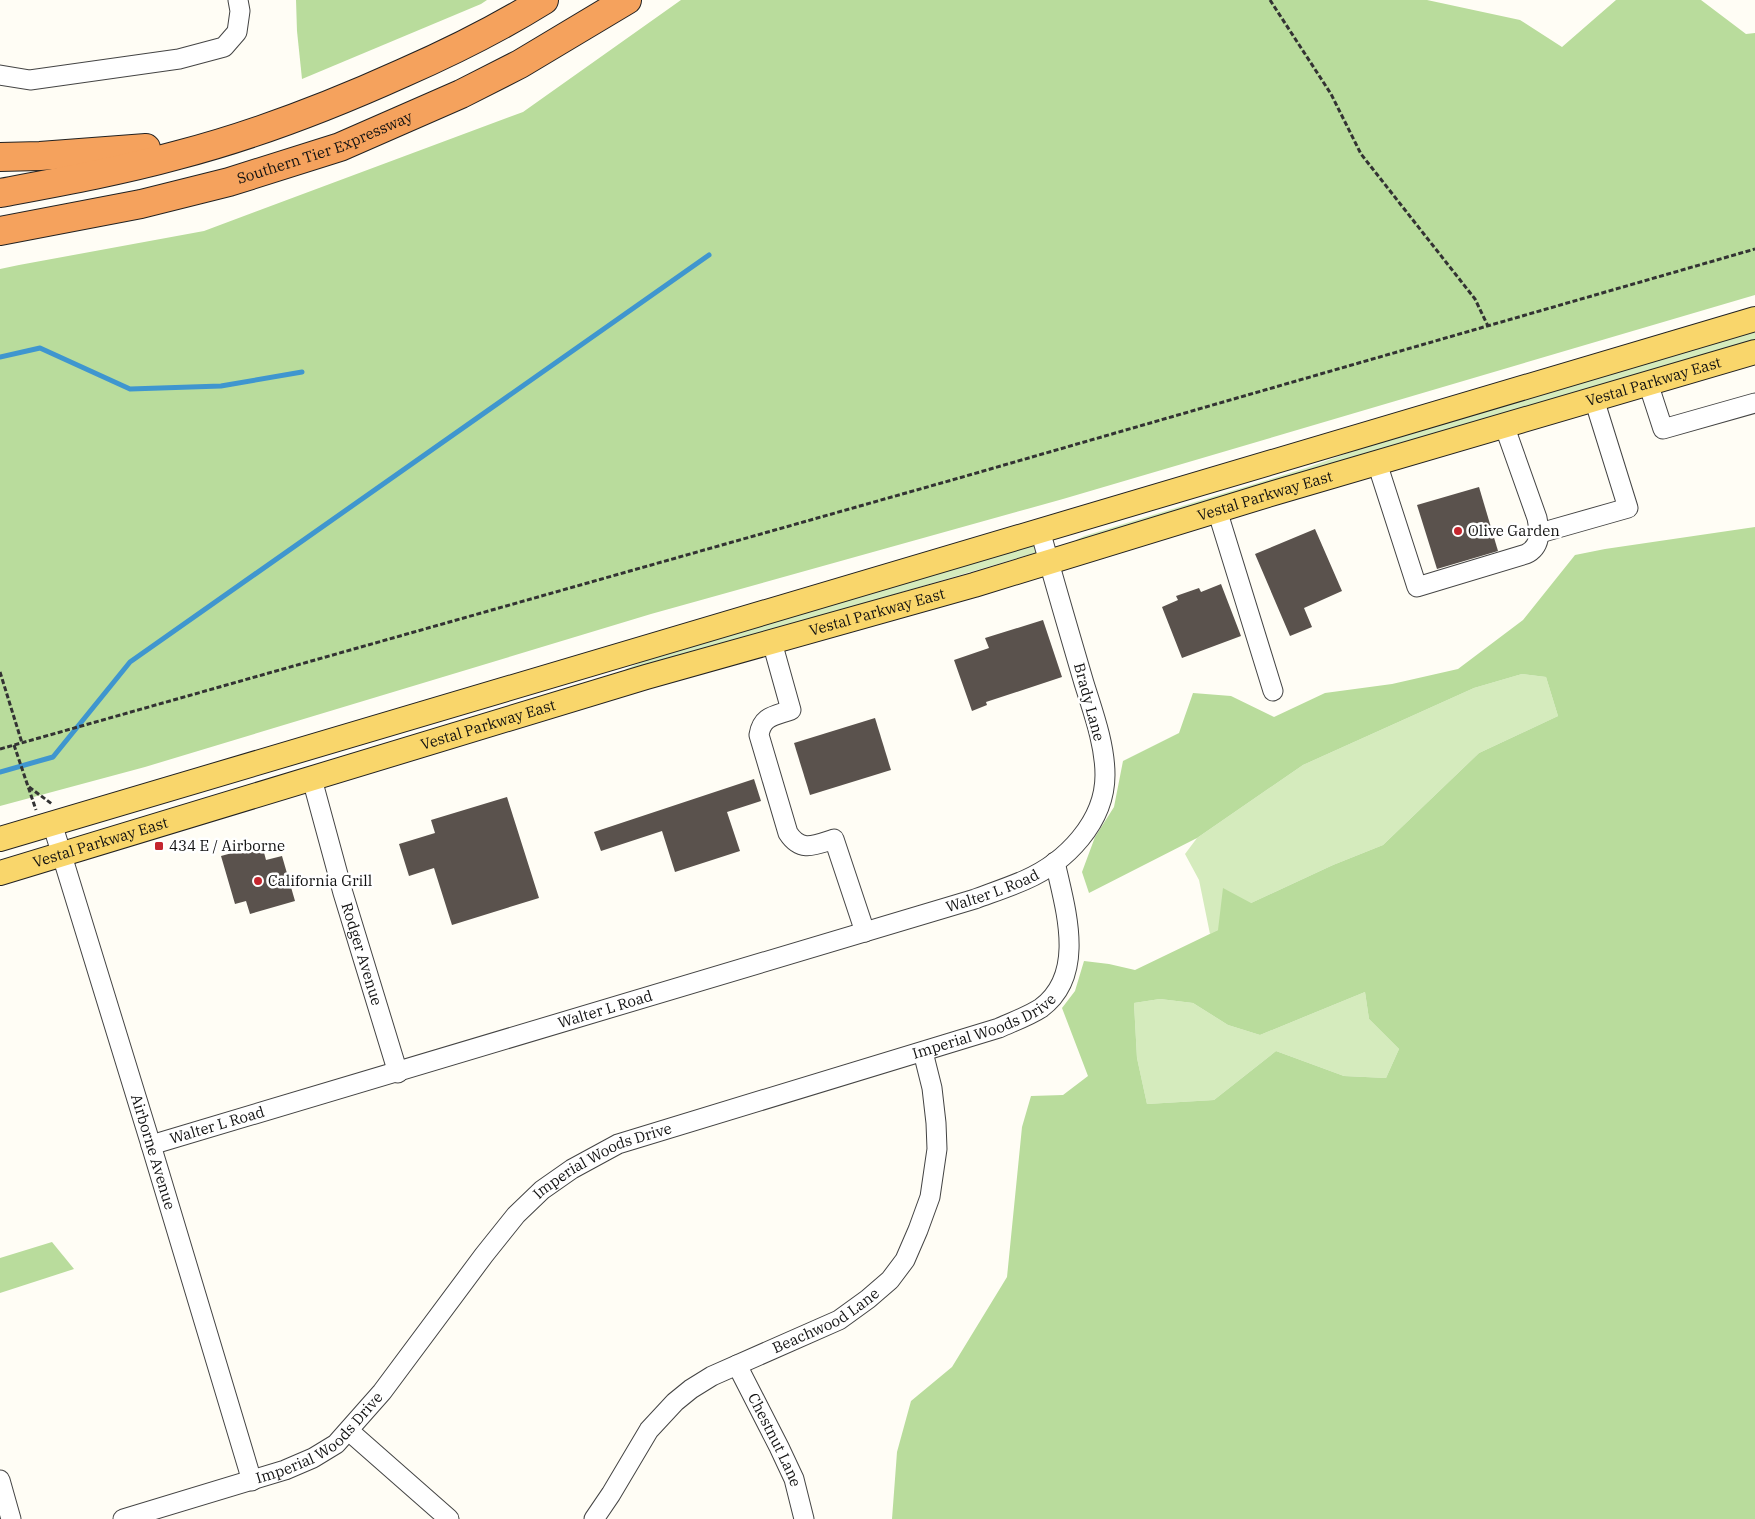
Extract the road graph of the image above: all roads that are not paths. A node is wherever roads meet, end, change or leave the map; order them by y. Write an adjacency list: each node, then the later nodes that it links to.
1 (238, 0): 4 (street)
2 (544, 0): 5 (highway)
3 (627, 0): 8 (highway, Southern Tier Expressway)
4 (0, 75)
5 (266, 128): 6 (highway); 7 (highway)
6 (0, 156)
7 (0, 192)
8 (60, 221): 9 (highway, Southern Tier Expressway); 10 (highway)
9 (0, 232)
10 (0, 246)
11 (1755, 319): 19 (main road, Vestal Parkway East)
12 (1755, 352): 13 (main road, Vestal Parkway East)
13 (1648, 383): 14 (main road, Vestal Parkway East); 15 (street)
14 (1594, 399): 16 (main road, Vestal Parkway East); 20 (street)
15 (1755, 402)
16 (1504, 426): 17 (main road, Vestal Parkway East); 20 (street)
17 (1377, 463): 18 (main road, Vestal Parkway East); 20 (street)
18 (1217, 510): 21 (main road, Vestal Parkway East); 23 (street)
19 (1040, 530): 21 (street, Brady Lane); 25 (main road, Vestal Parkway East)
20 (1540, 534)
21 (1049, 562): 22 (main road, Vestal Parkway East); 28 (street, Brady Lane)
22 (772, 642): 24 (main road, Vestal Parkway East); 30 (street)
23 (1273, 690)
24 (312, 779): 27 (main road, Vestal Parkway East); 32 (street, Rodger Avenue)
25 (48, 814): 26 (main road, Vestal Parkway East); 27 (street, Airborne Avenue)
26 (0, 839)
27 (62, 855): 29 (main road, Vestal Parkway East); 33 (street, Airborne Avenue)
28 (1055, 862): 30 (street, Walter L Road); 31 (street, Imperial Woods Drive)
29 (0, 873)
30 (864, 932): 32 (street, Walter L Road)
31 (924, 1052): 34 (street, Beachwood Lane); 35 (street, Imperial Woods Drive)
32 (398, 1073): 33 (street, Walter L Road)
33 (151, 1145): 37 (street, Airborne Avenue)
34 (737, 1365): 41 (street, Beachwood Lane); 42 (street, Chestnut Lane)
35 (349, 1431): 37 (street, Imperial Woods Drive); 40 (street)
36 (0, 1480): 38 (street)
37 (252, 1481): 39 (street, Imperial Woods Drive)
38 (11, 1519)
39 (123, 1519)
40 (449, 1519)
41 (594, 1519)
42 (804, 1519)

